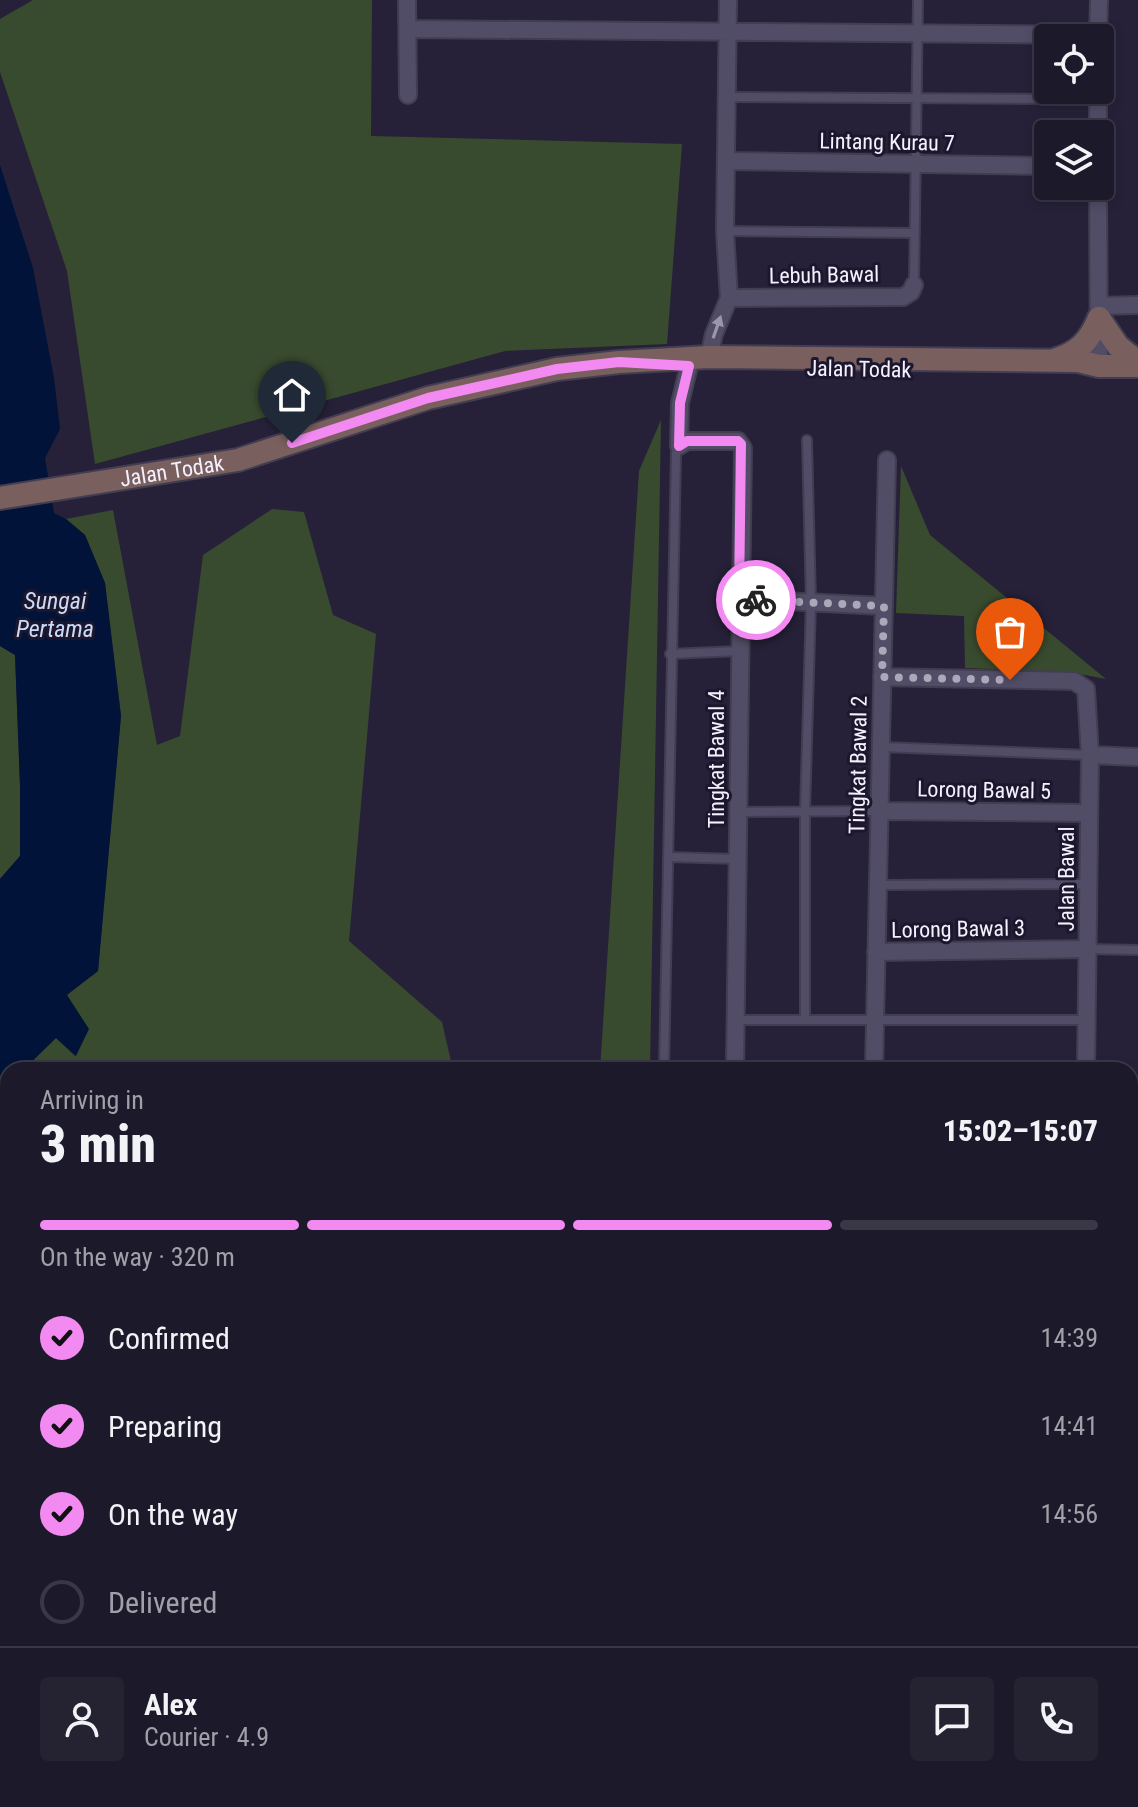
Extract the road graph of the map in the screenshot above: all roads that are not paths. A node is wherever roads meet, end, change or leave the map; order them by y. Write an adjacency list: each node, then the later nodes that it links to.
1 (407, 0): 6 (street)
2 (728, 0): 7 (street)
3 (918, 0): 8 (lane)
4 (1099, 0): 5 (street)
5 (1098, 24)
6 (408, 29): 7 (street); 10 (street)
7 (727, 31): 8 (street); 11 (street)
8 (917, 33): 9 (street); 12 (lane)
9 (1034, 35)
10 (408, 95)
11 (727, 97): 12 (lane); 14 (street)
12 (917, 97): 13 (lane); 15 (lane)
13 (1034, 99)
14 (726, 161): 15 (street, Lintang Kurau 7); 18 (street)
15 (916, 164): 16 (street, Lintang Kurau 7); 19 (lane)
16 (1034, 166)
17 (1098, 200): 23 (street)
18 (725, 231): 19 (lane); 21 (street)
19 (915, 233): 20 (lane)
20 (914, 285): 21 (street, Lebuh Bawal)
21 (729, 298): 24 (street, one-way to 21)
22 (1138, 305): 23 (street)
23 (1099, 312): 25 (main road); 27 (main road); 29 (street)
24 (709, 357): 25 (main road, Jalan Todak); 26 (main road, Jalan Todak)
25 (1052, 361): 29 (main road, Jalan Todak)
26 (619, 362): 28 (main road, Jalan Todak); 33 (main road, Jalan Todak)
27 (1138, 364): 29 (main road, Jalan Todak)
28 (689, 366): 29 (main road, Jalan Todak); 31 (street)
29 (1099, 366)
30 (807, 440): 35 (lane)
31 (679, 446): 34 (street, Tingkat Bawal 4); 38 (lane)
32 (887, 460): 36 (street, Tingkat Bawal 2)
33 (0, 498)
34 (739, 599): 35 (street); 37 (street, Tingkat Bawal 4)
35 (811, 602): 36 (street); 43 (lane)
36 (884, 606): 39 (street, Tingkat Bawal 2)
37 (739, 651): 38 (lane); 45 (street, Tingkat Bawal 4)
38 (670, 654): 47 (lane)
39 (882, 677): 40 (street, Tingkat Bawal 2); 41 (street, Jalan Bawal)
40 (881, 747): 41 (lane); 44 (street, Tingkat Bawal 2)
41 (1090, 755): 42 (street); 46 (street, Jalan Bawal)
42 (1138, 757)
43 (805, 811): 44 (lane); 45 (lane); 54 (lane)
44 (879, 811): 46 (street, Lorong Bawal 5); 50 (street, Tingkat Bawal 2)
45 (738, 812): 48 (street, Tingkat Bawal 4)
46 (1089, 813): 49 (street, Jalan Bawal)
47 (669, 857): 48 (lane); 58 (lane)
48 (737, 859): 55 (street, Tingkat Bawal 4)
49 (1087, 884): 50 (lane); 51 (street, Jalan Bawal)
50 (878, 885): 53 (street, Tingkat Bawal 2)
51 (1088, 949): 52 (lane); 53 (street, Lorong Bawal 3); 57 (street, Jalan Bawal)
52 (1138, 950)
53 (876, 952): 56 (street, Tingkat Bawal 2)
54 (805, 1019): 55 (lane); 56 (lane)
55 (736, 1020): 59 (street, Tingkat Bawal 4)
56 (875, 1020): 57 (lane); 60 (street, Tingkat Bawal 2)
57 (1087, 1020): 61 (street, Jalan Bawal)
58 (664, 1062)
59 (735, 1062)
60 (874, 1062)
61 (1086, 1062)

